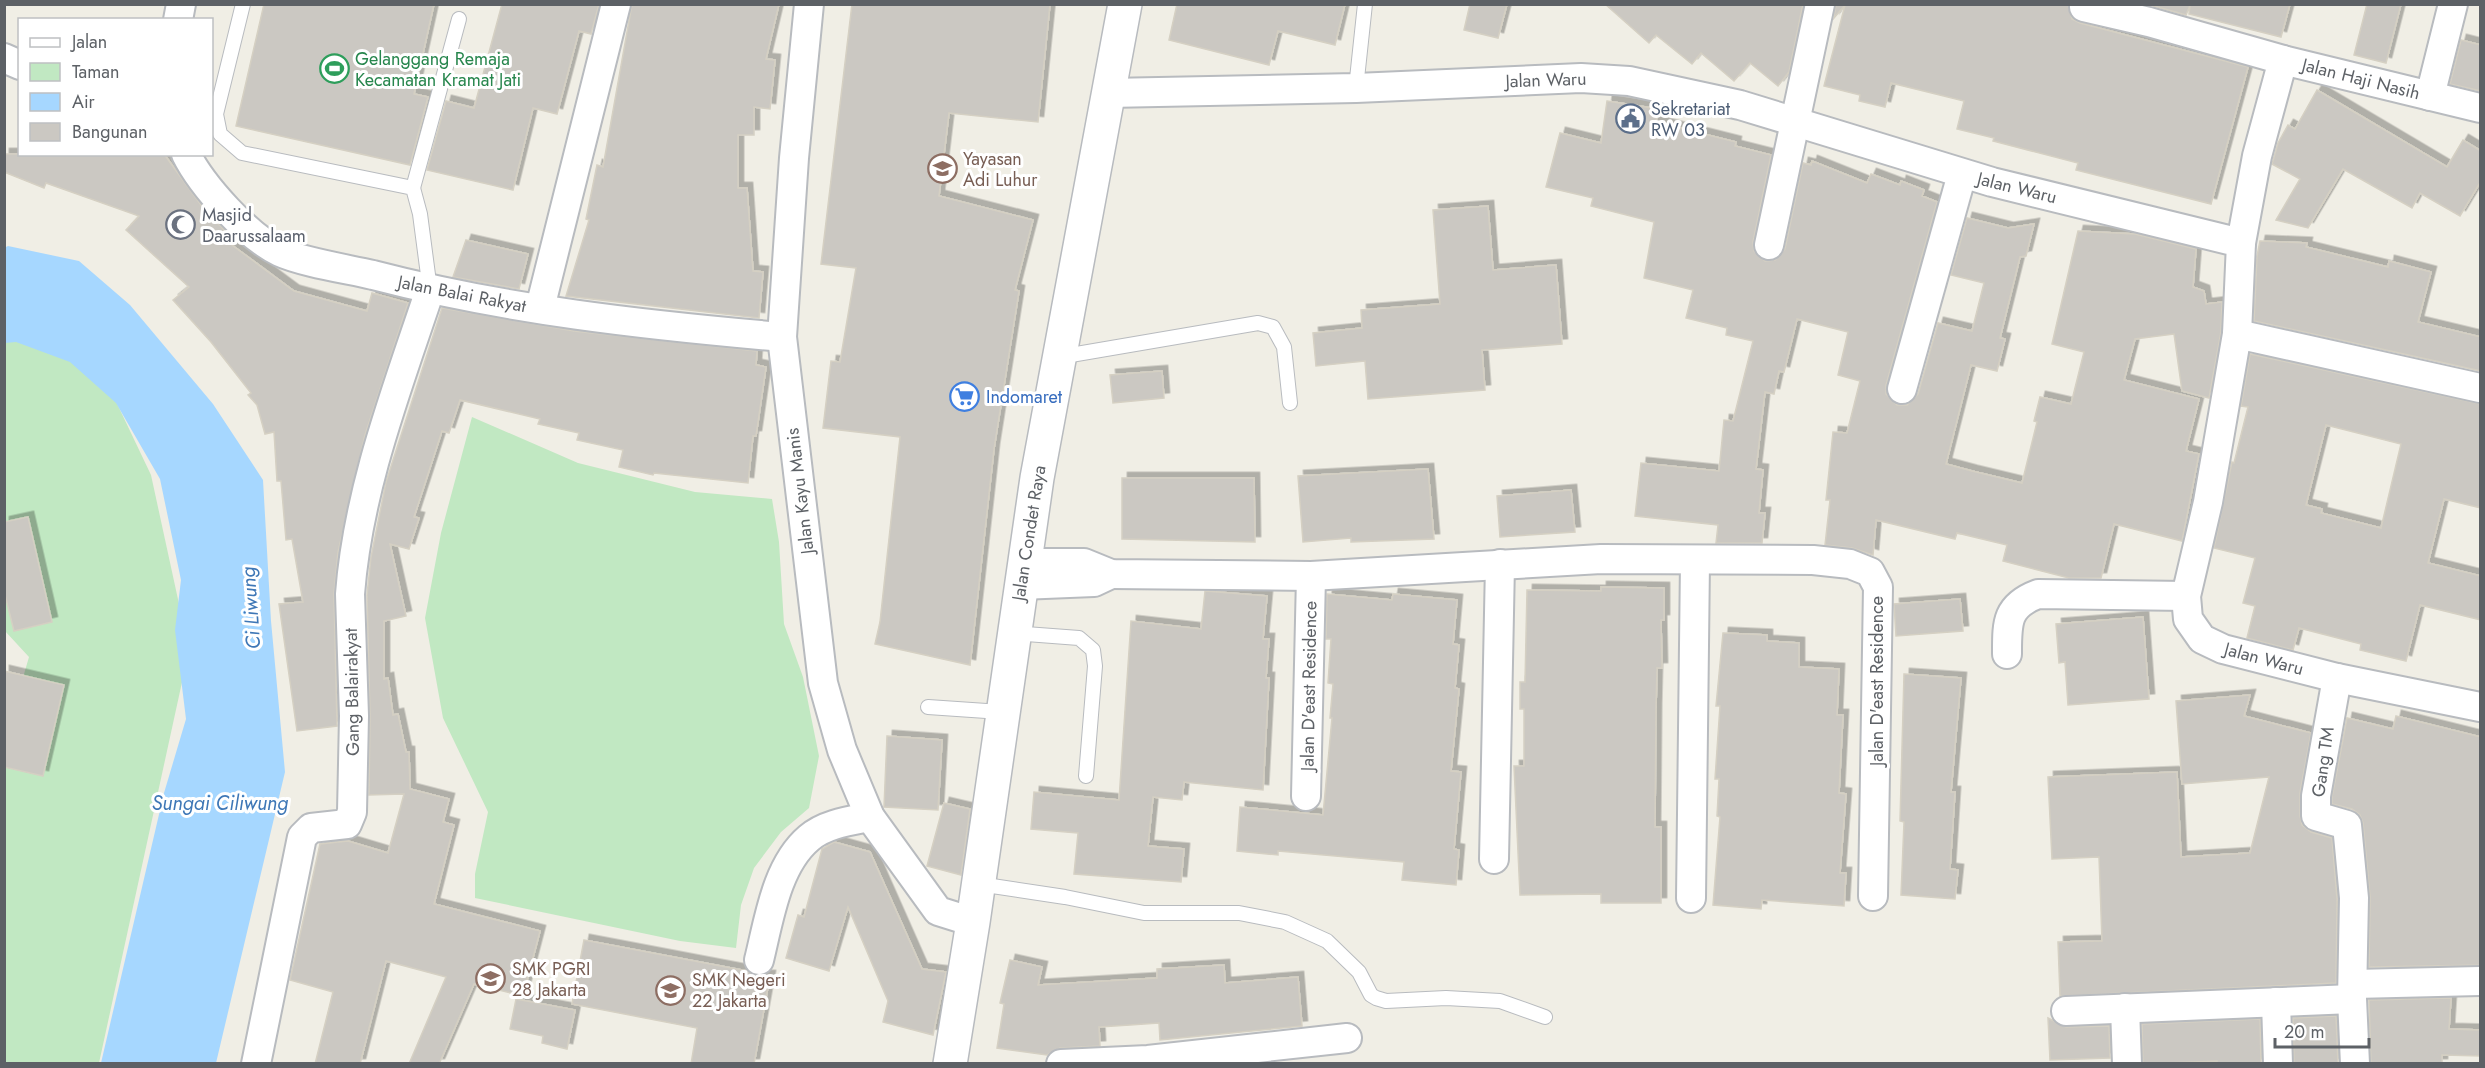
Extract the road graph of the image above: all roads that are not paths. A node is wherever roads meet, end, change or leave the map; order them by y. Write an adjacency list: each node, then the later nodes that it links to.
1 (243, 4): 19 (lane)
2 (616, 4): 23 (street)
3 (809, 4): 25 (street, Jalan Kayu Manis)
4 (1125, 4): 13 (street, Jalan Condet Raya)
5 (1365, 4): 12 (lane)
6 (1820, 4): 16 (street)
7 (2453, 4): 14 (street)
8 (2084, 8): 9 (street)
9 (2152, 13): 11 (street)
10 (459, 19): 19 (lane)
11 (2283, 60): 14 (street, Jalan Haji Nasih); 20 (street, Jalan Haji Nasih)
12 (1356, 88): 13 (street, Jalan Waru); 16 (street, Jalan Waru)
13 (1108, 93): 26 (street, Jalan Condet Raya)
14 (2430, 96): 15 (street, Jalan Haji Nasih)
15 (2481, 108)
16 (1796, 120): 18 (street, Jalan Waru); 21 (street)
17 (187, 156): 22 (street, Jalan Balai Rakyat)
18 (1962, 174): 20 (street, Jalan Waru); 28 (street)
19 (413, 188): 22 (lane)
20 (2241, 243): 24 (street, Jalan Waru)
21 (1769, 245)
22 (430, 290): 23 (street, Jalan Balai Rakyat); 57 (street, Gang Balairakyat)
23 (540, 308): 25 (street, Jalan Balai Rakyat)
24 (2237, 334): 27 (street); 34 (street, Jalan Waru)
25 (782, 337): 43 (street, Jalan Kayu Manis)
26 (1059, 357): 29 (lane); 32 (street, Jalan Condet Raya)
27 (2481, 388)
28 (1902, 389)
29 (1290, 403)
30 (1695, 561): 31 (street, Jalan D'east Residence); 46 (street, Jalan D'east Residence); 47 (street)
31 (1500, 564): 33 (street, Jalan D'east Residence); 44 (street)
32 (1022, 574): 33 (street, Jalan D'east Residence); 35 (street, Jalan Condet Raya)
33 (1311, 576): 42 (street, Jalan D'east Residence)
34 (2186, 596): 36 (street); 37 (street, Jalan Waru)
35 (1014, 633): 40 (street, Jalan Condet Raya); 41 (lane)
36 (2007, 654)
37 (2337, 678): 39 (street, Jalan Waru); 51 (street, Gang TM)
38 (928, 706): 40 (lane)
39 (2481, 707)
40 (1001, 712): 45 (street, Jalan Condet Raya)
41 (1086, 776)
42 (1306, 796)
43 (870, 817): 48 (street, Jalan Kayu Manis); 49 (street)
44 (1494, 859)
45 (979, 884): 48 (street, Jalan Condet Raya); 55 (lane)
46 (1873, 896)
47 (1691, 898)
48 (973, 922): 58 (street, Jalan Condet Raya)
49 (759, 960)
50 (2481, 981): 51 (street)
51 (2353, 992): 52 (street); 62 (street)
52 (2276, 1002): 53 (street); 61 (street)
53 (2125, 1008): 54 (street); 60 (street)
54 (2066, 1011)
55 (1545, 1017)
56 (1347, 1038): 59 (street)
57 (256, 1064)
58 (950, 1064)
59 (1060, 1064)
60 (2127, 1064)
61 (2278, 1064)
62 (2355, 1064)

